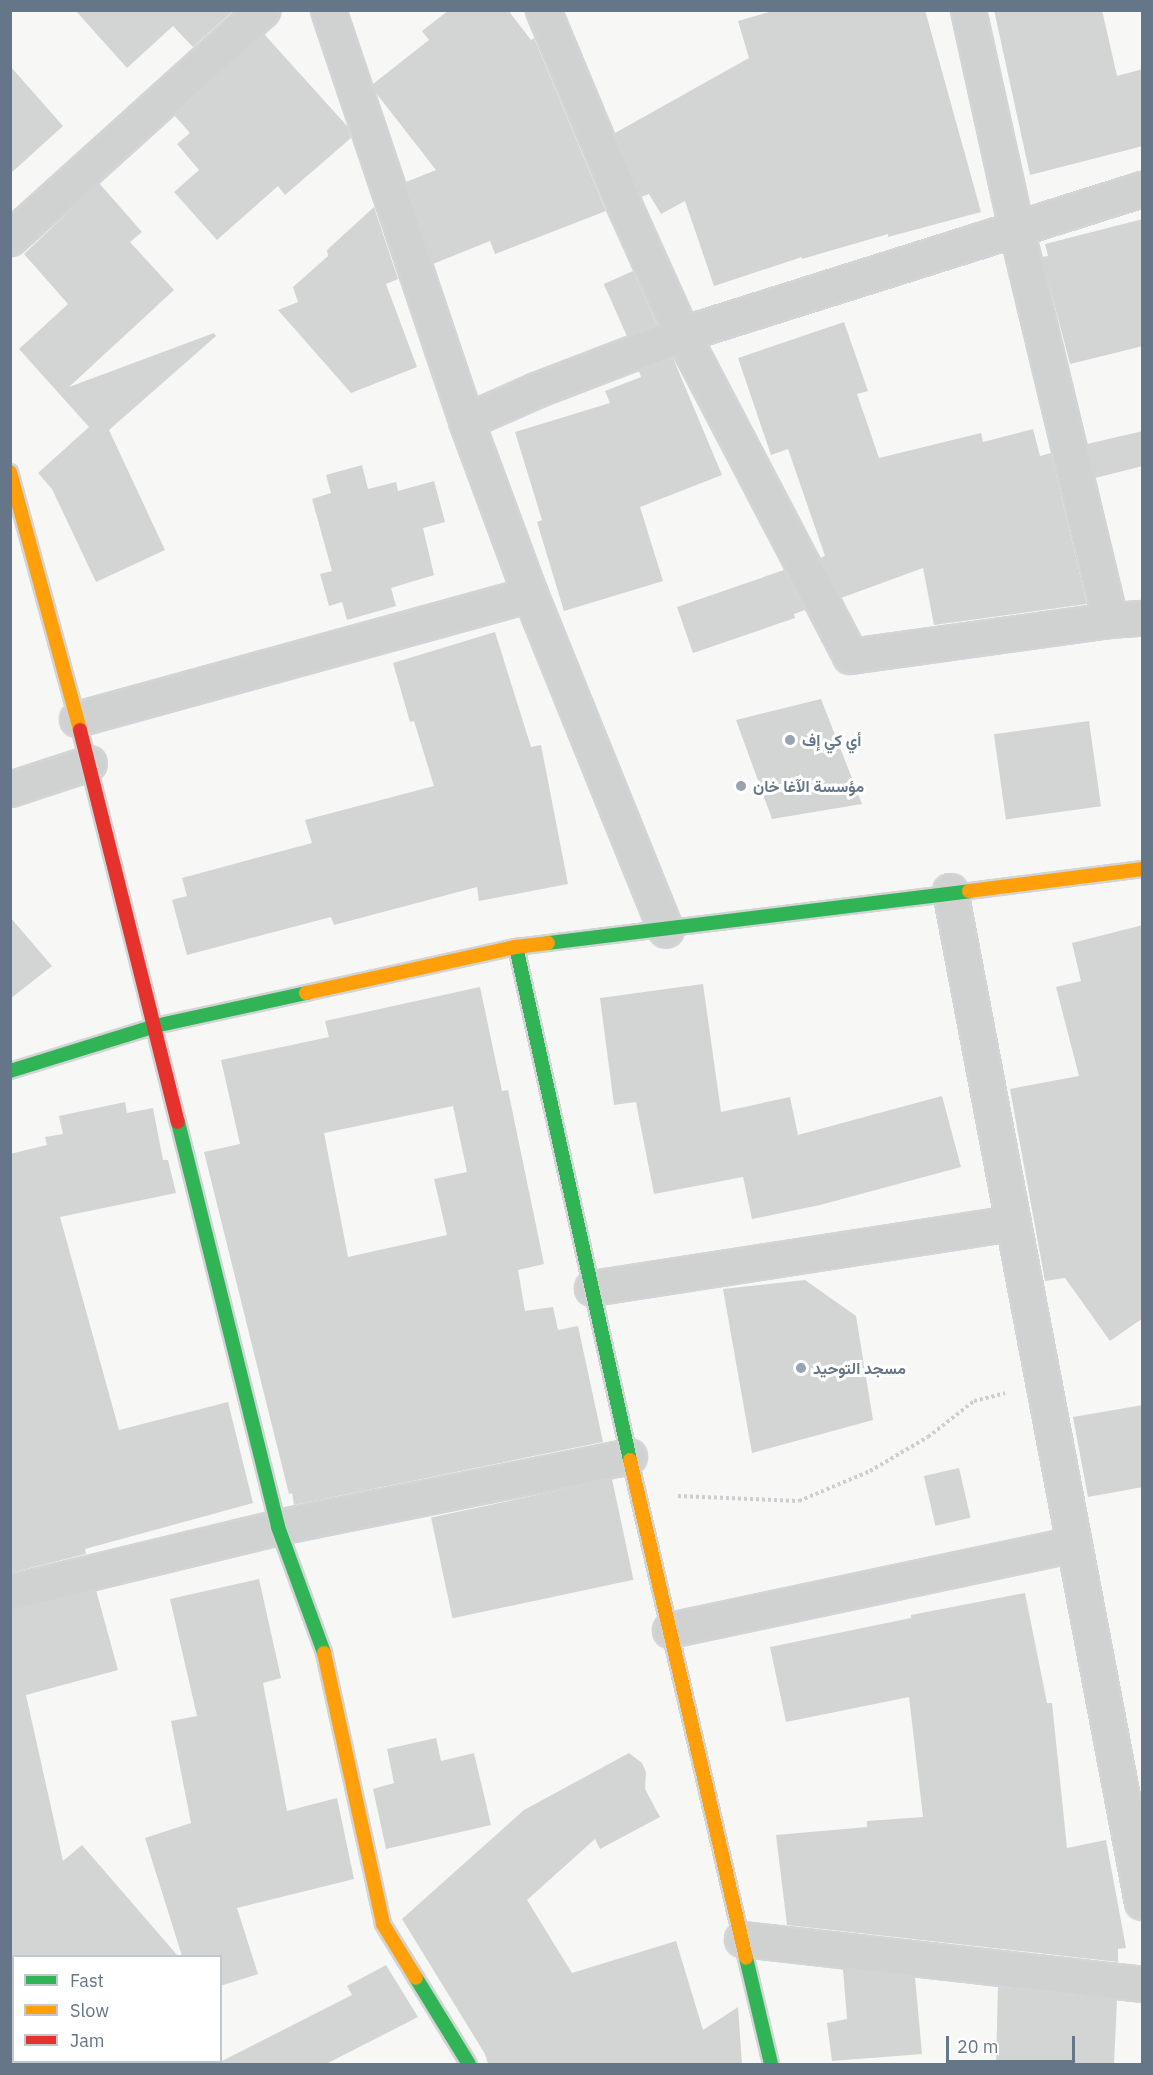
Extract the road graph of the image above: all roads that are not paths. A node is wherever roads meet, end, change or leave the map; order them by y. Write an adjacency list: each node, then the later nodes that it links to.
1 (262, 10): 7 (street)
2 (328, 10): 9 (street)
3 (543, 10): 8 (street)
4 (968, 10): 6 (street)
5 (1143, 189): 6 (street)
6 (1016, 228): 8 (street); 13 (street)
7 (10, 238)
8 (682, 334): 9 (street); 13 (street)
9 (466, 421): 11 (street)
10 (10, 472): 14 (street)
11 (530, 594): 14 (street); 19 (street)
12 (1143, 618): 13 (street)
13 (1110, 620)
14 (77, 719): 15 (street)
15 (89, 763): 16 (street); 21 (street)
16 (10, 789)
17 (1143, 869): 18 (street)
18 (950, 891): 19 (street); 23 (street)
19 (666, 930): 20 (street)
20 (516, 947): 21 (street); 24 (street)
21 (155, 1026): 22 (street); 26 (street)
22 (10, 1071)
23 (1013, 1223): 24 (street); 27 (street)
24 (591, 1288): 25 (street)
25 (629, 1456): 26 (street); 29 (street)
26 (278, 1527): 28 (street); 33 (street)
27 (1074, 1544): 29 (street); 30 (street)
28 (10, 1592)
29 (670, 1630): 31 (street)
30 (1143, 1902)
31 (742, 1940): 32 (street); 34 (street)
32 (1143, 1984)
33 (469, 2064)
34 (771, 2064)

